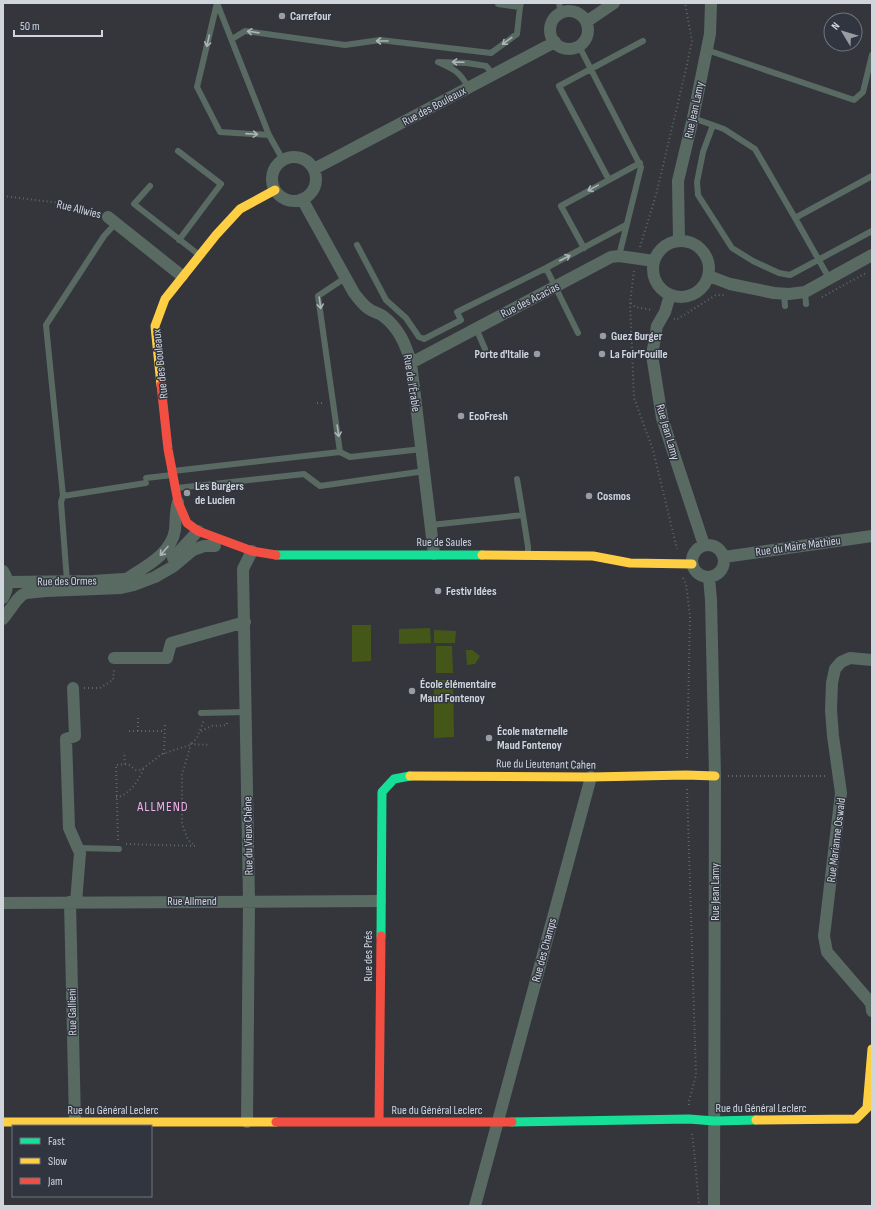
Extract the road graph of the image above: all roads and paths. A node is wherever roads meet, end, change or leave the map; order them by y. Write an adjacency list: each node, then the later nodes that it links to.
1 (217, 3): 9 (lane); 20 (lane, one-way to 20)
2 (498, 3): 6 (lane)
3 (614, 3): 8 (street)
4 (685, 3): 42 (path)
5 (711, 3): 13 (street, Rue Jean Lamy)
6 (521, 5): 9 (lane, one-way to 9)
7 (560, 8): 8 (street); 11 (street)
8 (586, 22): 12 (street)
9 (232, 39): 20 (lane)
10 (643, 41): 15 (lane)
11 (555, 42): 12 (street); 16 (street, Rue des Bouleaux)
12 (579, 46): 15 (lane)
13 (706, 50): 14 (lane); 18 (street, Rue Jean Lamy)
14 (872, 55)
15 (591, 69): 23 (lane); 26 (lane)
16 (493, 74): 17 (street, Rue des Bouleaux); 17 (lane, one-way to 17)
17 (468, 87): 24 (street, Rue des Bouleaux)
18 (693, 118): 19 (lane); 36 (street, Rue Jean Lamy)
19 (713, 125): 31 (lane); 43 (lane)
20 (269, 135): 22 (lane)
21 (178, 151): 35 (lane)
22 (283, 160): 24 (street); 28 (street)
23 (640, 163): 26 (lane); 33 (lane)
24 (314, 169): 30 (street)
25 (872, 176): 31 (lane)
26 (609, 180): 38 (lane, one-way to 38)
27 (150, 186): 35 (lane)
28 (275, 190): 30 (street); 40 (street, Rue des Bouleaux)
29 (3, 196): 32 (path, Rue Allwies)
30 (302, 199): 48 (street, Rue de l'Érable)
31 (795, 218): 43 (lane)
32 (112, 220): 46 (street, Rue Allwies); 66 (lane)
33 (626, 225): 38 (lane); 41 (lane)
34 (872, 231): 43 (lane)
35 (179, 240): 40 (lane)
36 (679, 241): 44 (street); 47 (street)
37 (357, 245): 55 (lane)
38 (584, 248): 45 (lane, one-way to 38)
39 (872, 255): 49 (street)
40 (199, 256): 46 (street, Rue des Bouleaux)
41 (619, 256): 42 (street, Rue des Acacias); 50 (street, Rue des Acacias)
42 (636, 259): 44 (street, Rue des Acacias); 53 (path)
43 (819, 260): 49 (lane)
44 (654, 262): 51 (street)
45 (546, 268): 50 (lane); 55 (lane)
46 (182, 276): 63 (street, Rue des Bouleaux)
47 (709, 276): 49 (street); 51 (street)
48 (345, 278): 59 (street, Rue de l'Érable); 61 (lane, one-way to 61)
49 (829, 278)
50 (555, 287): 56 (street, Rue des Acacias); 57 (lane)
51 (670, 295): 54 (street, Rue Jean Lamy)
52 (727, 295): 54 (path)
53 (630, 302): 54 (path); 79 (path)
54 (665, 312): 73 (street, Rue Jean Lamy)
55 (461, 320): 56 (lane)
56 (472, 330): 58 (lane); 59 (street, Rue des Acacias)
57 (578, 333)
58 (485, 349)
59 (411, 363): 60 (street, Rue de l'Érable)
60 (422, 449): 61 (lane); 62 (street, Rue de l'Érable)
61 (340, 452): 63 (lane)
62 (425, 471): 65 (lane); 69 (street, Rue de l'Érable)
63 (173, 473): 65 (street, Rue des Bouleaux); 66 (lane)
64 (517, 479): 68 (lane)
65 (176, 488): 67 (street, Rue des Bouleaux)
66 (63, 496): 84 (lane)
67 (178, 502): 70 (street, Rue des Bouleaux); 71 (street)
68 (523, 515): 69 (lane); 77 (lane)
69 (431, 525): 76 (street, Rue de l'Érable)
70 (198, 531): 71 (street); 75 (street, Rue de Saules); 83 (street, Rue des Ormes)
71 (173, 536): 83 (street, one-way to 83)
72 (872, 536): 78 (street, Rue du Maire Mathieu)
73 (704, 545): 78 (street); 80 (street)
74 (215, 546): 86 (street)
75 (252, 551): 76 (street, Rue de Saules); 87 (street, Rue du Vieux Chêne)
76 (434, 554): 77 (street, Rue de Saules)
77 (528, 555): 79 (street, Rue de Saules)
78 (724, 557): 82 (street)
79 (676, 564): 80 (street, Rue de Saules); 106 (path)
80 (692, 564): 82 (street)
81 (5, 577): 84 (street, Rue des Ormes); 85 (street)
82 (709, 578): 107 (street, Rue Jean Lamy)
83 (127, 579): 84 (street, Rue des Ormes)
84 (67, 581)
85 (3, 598)
86 (3, 619)
87 (245, 622): 88 (street); 91 (street, Rue du Vieux Chêne)
88 (114, 658): 90 (path)
89 (872, 660): 108 (street, Rue Marianne Oswald)
90 (73, 688): 113 (street)
91 (246, 712): 93 (lane); 114 (street, Rue du Vieux Chêne)
92 (203, 713): 93 (lane); 99 (path)
93 (227, 713): 99 (path)
94 (138, 716): 97 (path)
95 (165, 722): 98 (path)
96 (130, 731): 97 (path)
97 (138, 731): 98 (path)
98 (165, 731): 103 (path)
99 (200, 732): 100 (path)
100 (191, 744): 101 (path); 103 (path); 112 (path)
101 (210, 745)
102 (124, 752): 104 (path)
103 (164, 754): 105 (path)
104 (124, 764): 105 (path); 111 (path)
105 (143, 768): 111 (path)
106 (686, 775): 107 (street, Rue du Lieutenant Cahen); 109 (street, Rue du Lieutenant Cahen); 120 (path)
107 (715, 776): 108 (path); 122 (street, Rue Jean Lamy)
108 (839, 776): 118 (street, Rue Marianne Oswald)
109 (591, 777): 110 (street, Rue du Lieutenant Cahen); 126 (street, Rue des Champs)
110 (382, 792): 115 (street, Rue des Prés)
111 (116, 797): 112 (path)
112 (119, 846): 113 (lane)
113 (78, 848): 116 (street, Rue Gallieni)
114 (249, 901): 115 (street, Rue Allmend); 116 (street, Rue Allmend); 125 (street, Rue du Vieux Chêne)
115 (380, 901): 121 (street, Rue des Prés)
116 (73, 902): 117 (street, Rue Allmend); 124 (street, Rue Gallieni)
117 (3, 903)
118 (872, 1011)
119 (872, 1049): 122 (street, Rue du Général Leclerc)
120 (689, 1119): 122 (street, Rue du Général Leclerc); 126 (street, Rue du Général Leclerc); 128 (path)
121 (379, 1121): 125 (street, Rue du Général Leclerc); 126 (street, Rue du Général Leclerc)
122 (714, 1121): 129 (street, Rue Jean Lamy)
123 (3, 1122): 124 (street, Rue du Général Leclerc)
124 (75, 1122): 125 (street, Rue du Général Leclerc)
125 (247, 1122)
126 (497, 1122): 127 (street, Rue des Champs)
127 (475, 1206)
128 (699, 1206)
129 (714, 1206)

